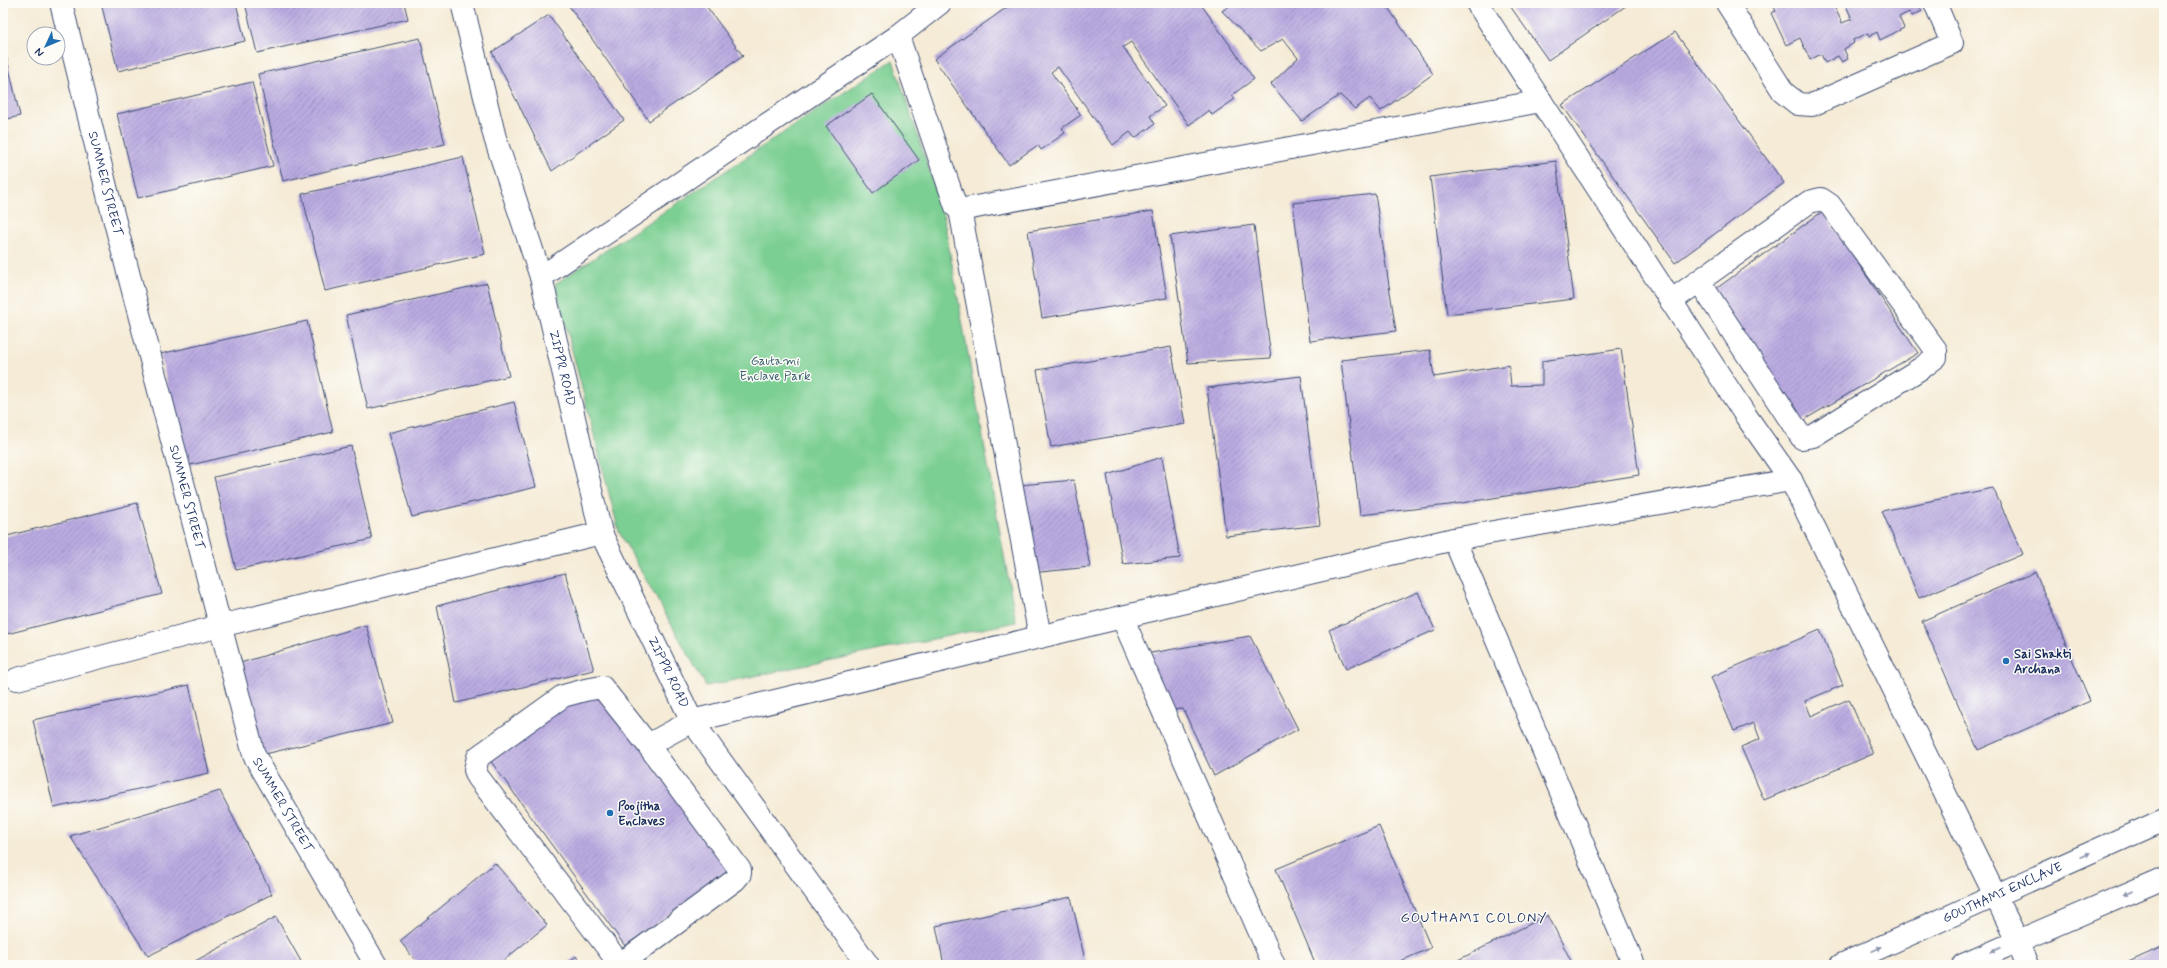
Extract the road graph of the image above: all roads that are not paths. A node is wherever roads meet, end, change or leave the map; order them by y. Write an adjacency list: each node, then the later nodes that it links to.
1 (61, 3): 17 (street, SUMMER STREET)
2 (462, 3): 10 (street, ZIPPR ROAD)
3 (940, 3): 7 (street)
4 (1477, 3): 8 (street)
5 (1727, 3): 6 (street)
6 (1935, 3)
7 (898, 36): 9 (street); 10 (street)
8 (1541, 101): 9 (street); 12 (street)
9 (960, 210): 18 (street)
10 (540, 277): 14 (street, ZIPPR ROAD)
11 (1699, 281): 11 (street); 12 (street)
12 (1671, 301): 13 (street)
13 (1791, 480): 15 (street); 24 (street)
14 (601, 533): 17 (street); 20 (street, ZIPPR ROAD)
15 (1454, 539): 16 (street); 29 (street)
16 (1122, 616): 18 (street); 28 (street)
17 (220, 626): 19 (street); 26 (street, SUMMER STREET)
18 (1040, 637): 20 (street)
19 (17, 679)
20 (692, 721): 21 (street); 27 (street, ZIPPR ROAD)
21 (648, 745): 21 (street)
22 (2164, 820): 24 (street, GOUTHAMI ENCLAVE, one-way to 22)
23 (2164, 878): 25 (street, one-way to 25)
24 (1994, 895): 25 (street); 30 (street, GOUTHAMI ENCLAVE, one-way to 24)
25 (2017, 940): 31 (street, one-way to 31); 32 (street)
26 (376, 965)
27 (868, 965)
28 (1274, 965)
29 (1634, 965)
30 (1842, 965)
31 (1963, 965)
32 (2027, 965)

